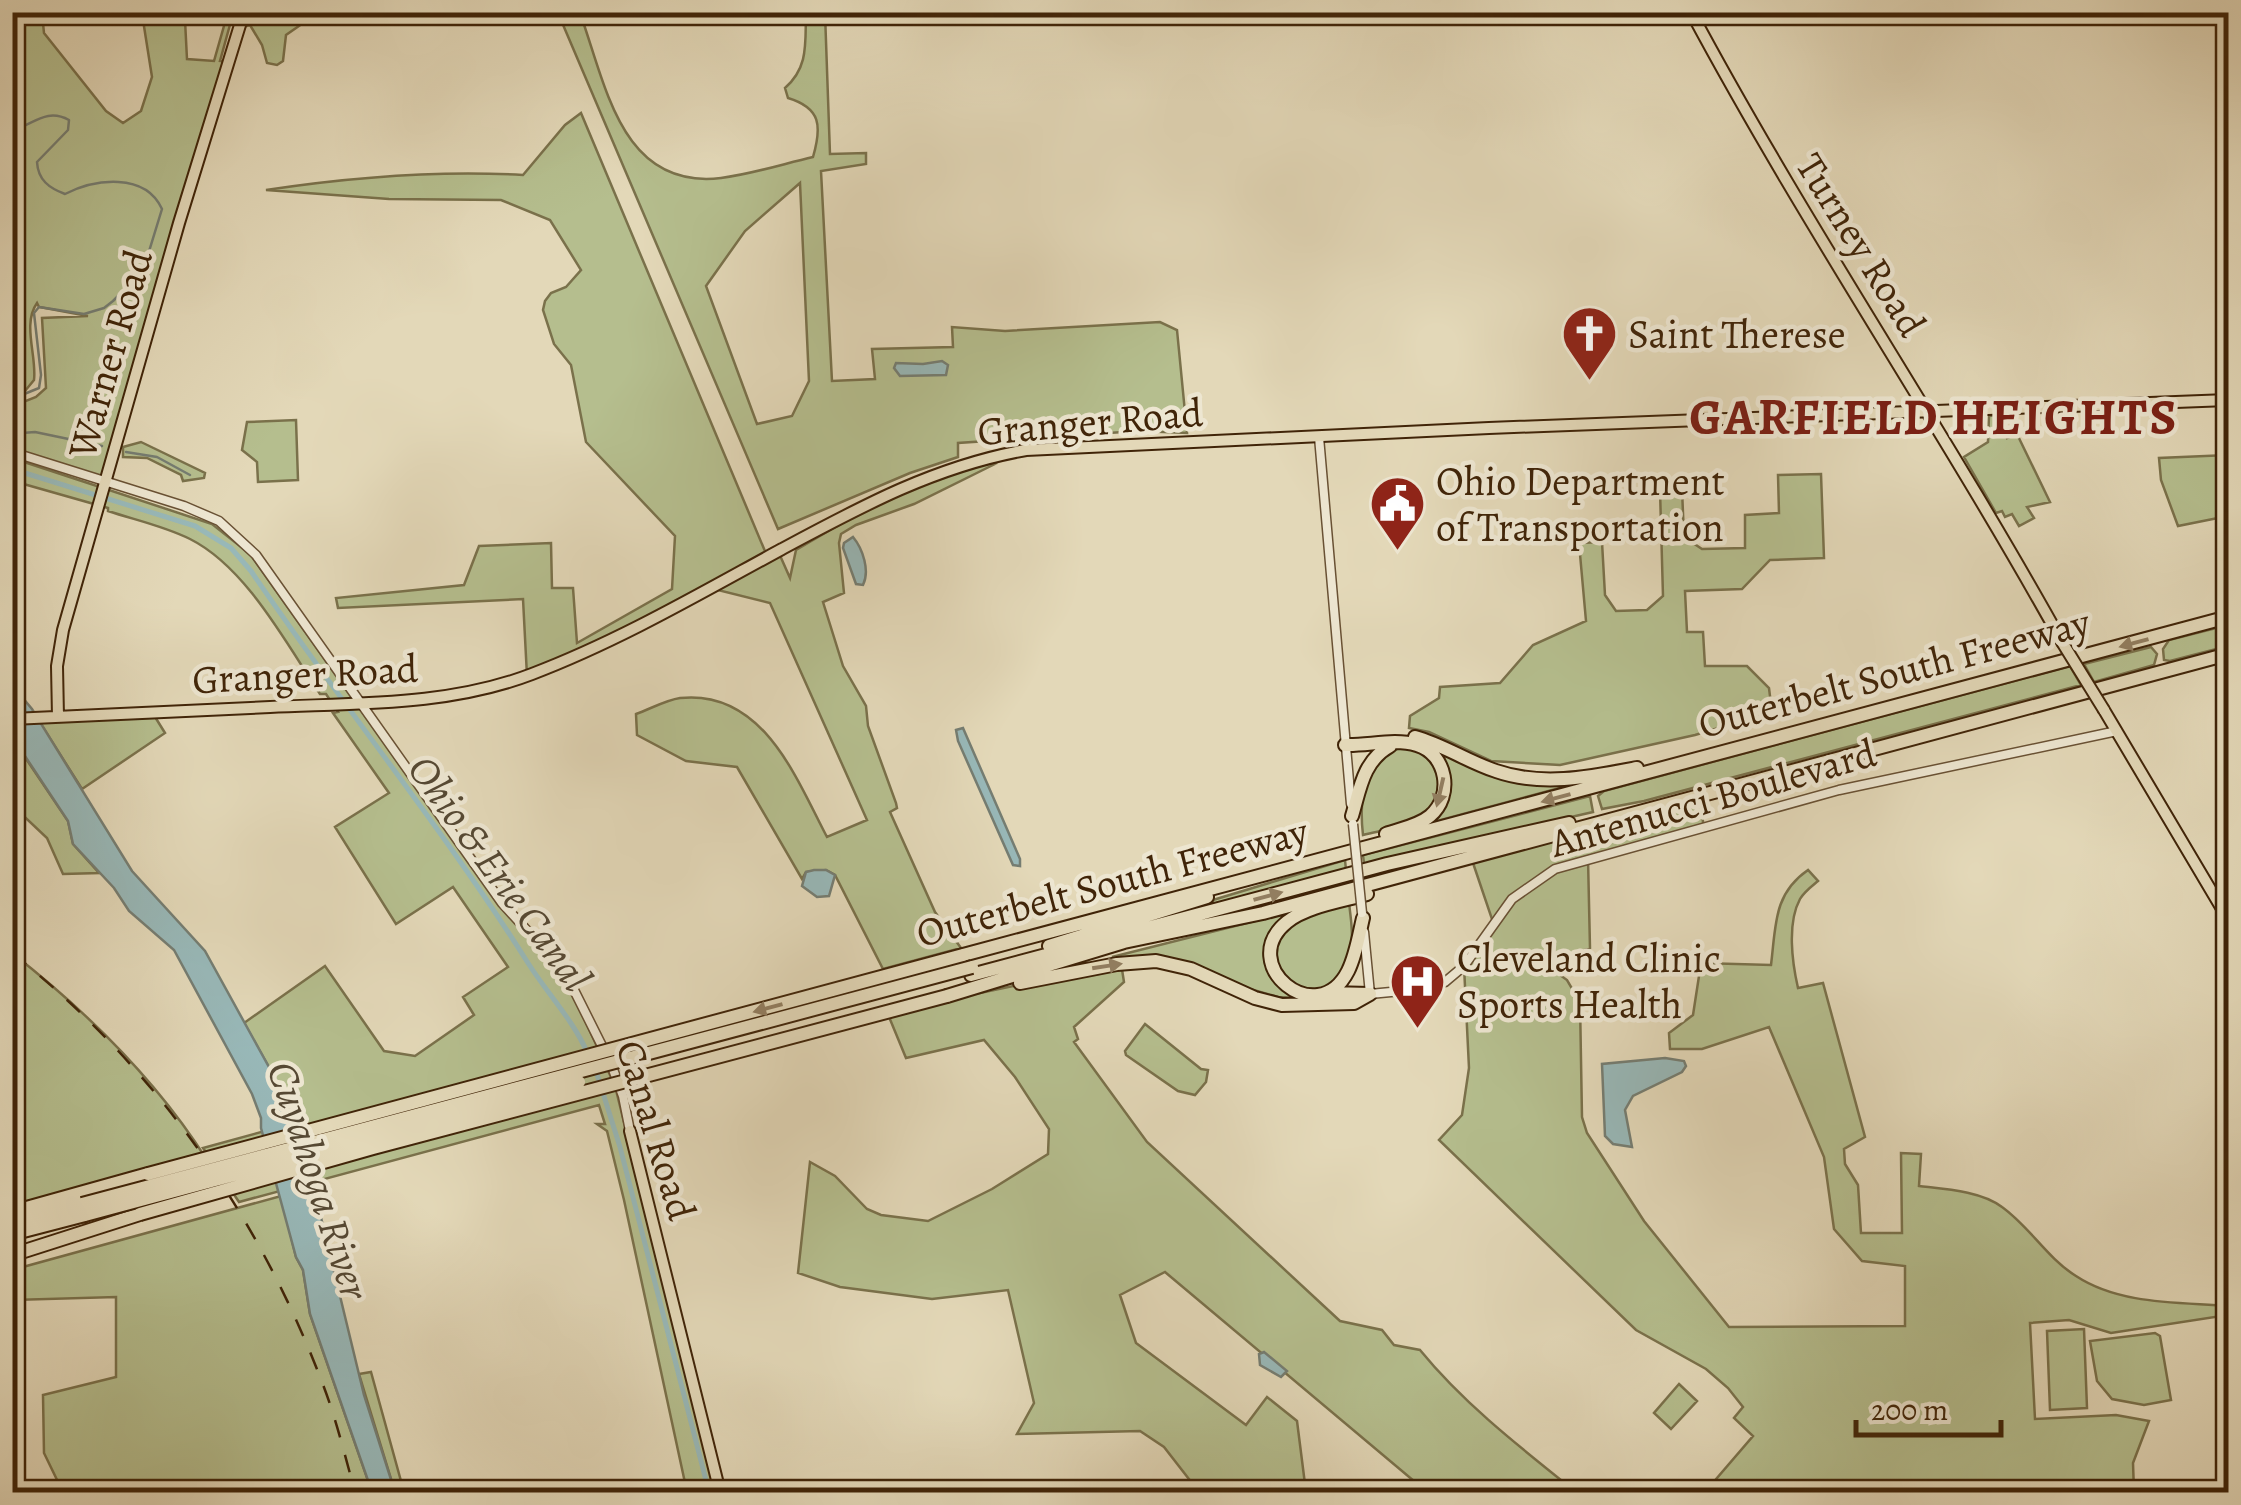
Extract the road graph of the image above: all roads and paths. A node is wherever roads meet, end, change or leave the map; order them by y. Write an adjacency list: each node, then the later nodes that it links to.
1 (244, 12): 7 (main road, Warner Road)
2 (1691, 12): 4 (main road, Turney Road)
3 (2228, 400): 4 (main road, Granger Road)
4 (1927, 412): 5 (main road, Granger Road); 13 (main road, Turney Road, bridge)
5 (1319, 437): 10 (main road, Granger Road); 15 (street)
6 (12, 452): 7 (street, Canal Road)
7 (104, 484): 10 (street, Canal Road); 11 (main road, Warner Road)
8 (2228, 618): 16 (highway, Outerbelt South Freeway, one-way to 16)
9 (2228, 654): 17 (highway, Outerbelt South Freeway)
10 (351, 704): 11 (main road, Granger Road); 26 (street, Canal Road)
11 (58, 717): 12 (main road, Granger Road)
12 (12, 720)
13 (2117, 731): 22 (main road, Turney Road); 25 (street, Antenucci Boulevard)
14 (1402, 743): 15 (highway); 18 (highway); 20 (highway, one-way to 20)
15 (1345, 745): 16 (highway); 18 (street)
16 (1752, 745): 20 (highway, Outerbelt South Freeway, one-way to 20)
17 (1770, 777): 19 (highway, Outerbelt South Freeway); 23 (highway, one-way to 17)
18 (1352, 820): 21 (street, bridge)
19 (1528, 842): 23 (highway, Outerbelt South Freeway); 24 (highway)
20 (1275, 870): 23 (highway, Outerbelt South Freeway)
21 (1362, 916): 24 (highway); 25 (street)
22 (2228, 919)
23 (973, 976): 25 (highway, one-way to 25); 28 (highway, Outerbelt South Freeway, one-way to 28, bridge); 28 (highway, bridge); 28 (highway, Outerbelt South Freeway, bridge)
24 (1323, 993): 25 (highway)
25 (1370, 994)
26 (630, 1131): 33 (main road, Canal Road)
27 (12, 1212): 28 (highway, Outerbelt South Freeway)
28 (85, 1214): 29 (highway); 30 (highway); 31 (highway, Outerbelt South Freeway); 32 (highway)
29 (12, 1222)
30 (12, 1234)
31 (12, 1247)
32 (12, 1255)
33 (720, 1492)

